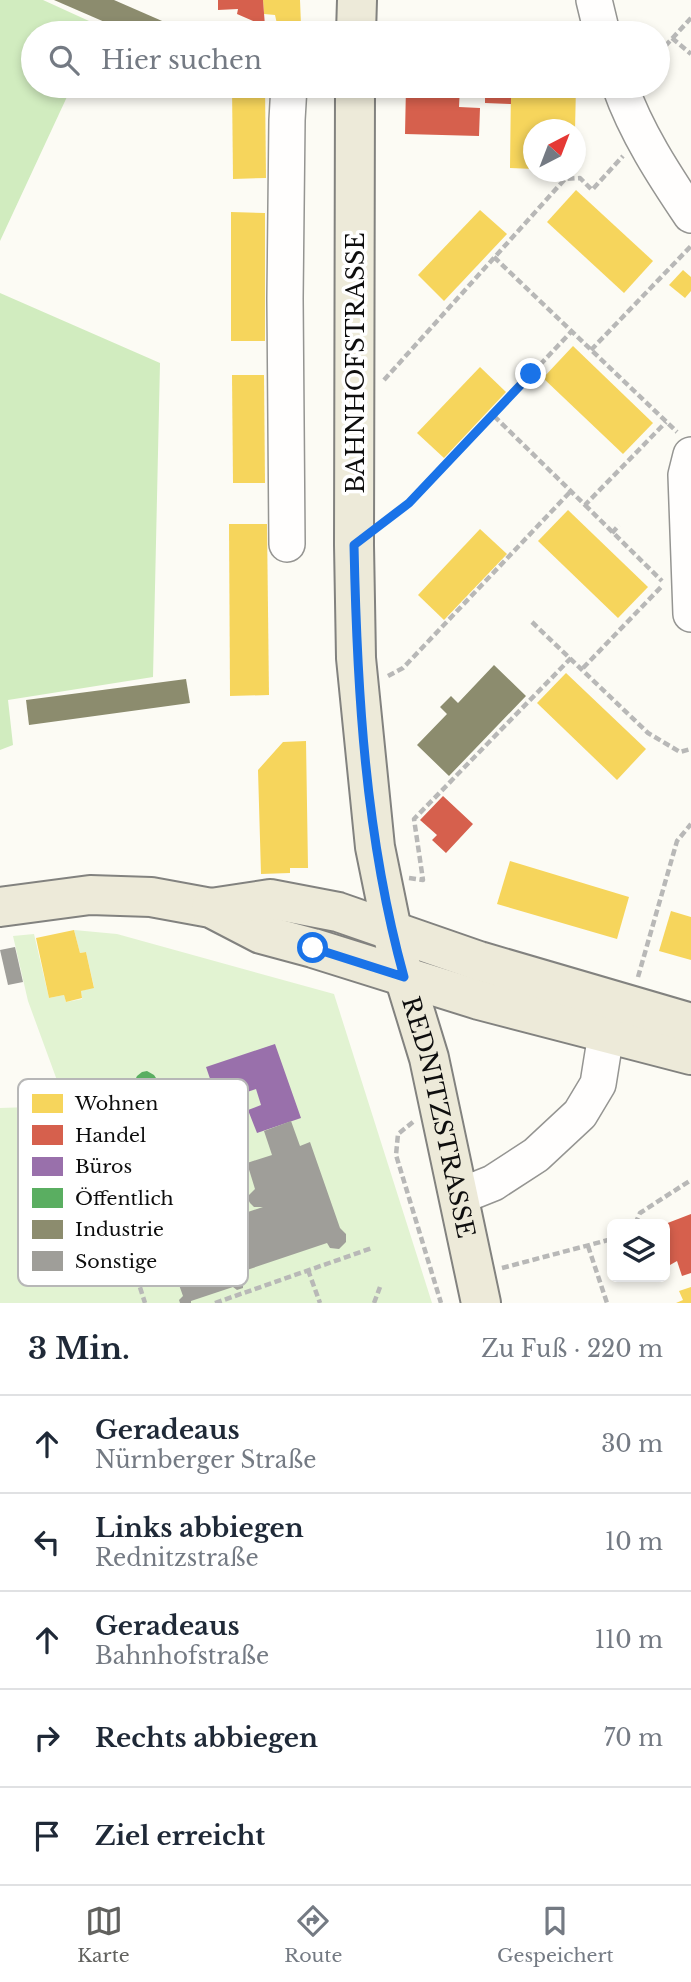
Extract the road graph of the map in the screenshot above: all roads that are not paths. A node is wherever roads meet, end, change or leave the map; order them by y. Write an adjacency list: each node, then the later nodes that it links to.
1 (357, 0): 3 (main road)
2 (594, 0): 4 (street)
3 (356, 21)
4 (599, 21)
5 (288, 98): 10 (street)
6 (355, 98): 14 (main road, BAHNHOFSTRASSE)
7 (626, 98): 8 (street)
8 (691, 215)
9 (687, 446): 11 (street)
10 (287, 544)
11 (691, 614)
12 (0, 907): 13 (main road)
13 (211, 908): 14 (main road); 15 (main road)
14 (393, 931): 15 (main road, REDNITZSTRASSE); 16 (main road)
15 (404, 977): 16 (main road); 19 (main road, REDNITZSTRASSE)
16 (618, 1020): 17 (main road); 18 (main road); 19 (street)
17 (691, 1023)
18 (691, 1055)
19 (458, 1197): 20 (main road, REDNITZSTRASSE)
20 (477, 1289)

